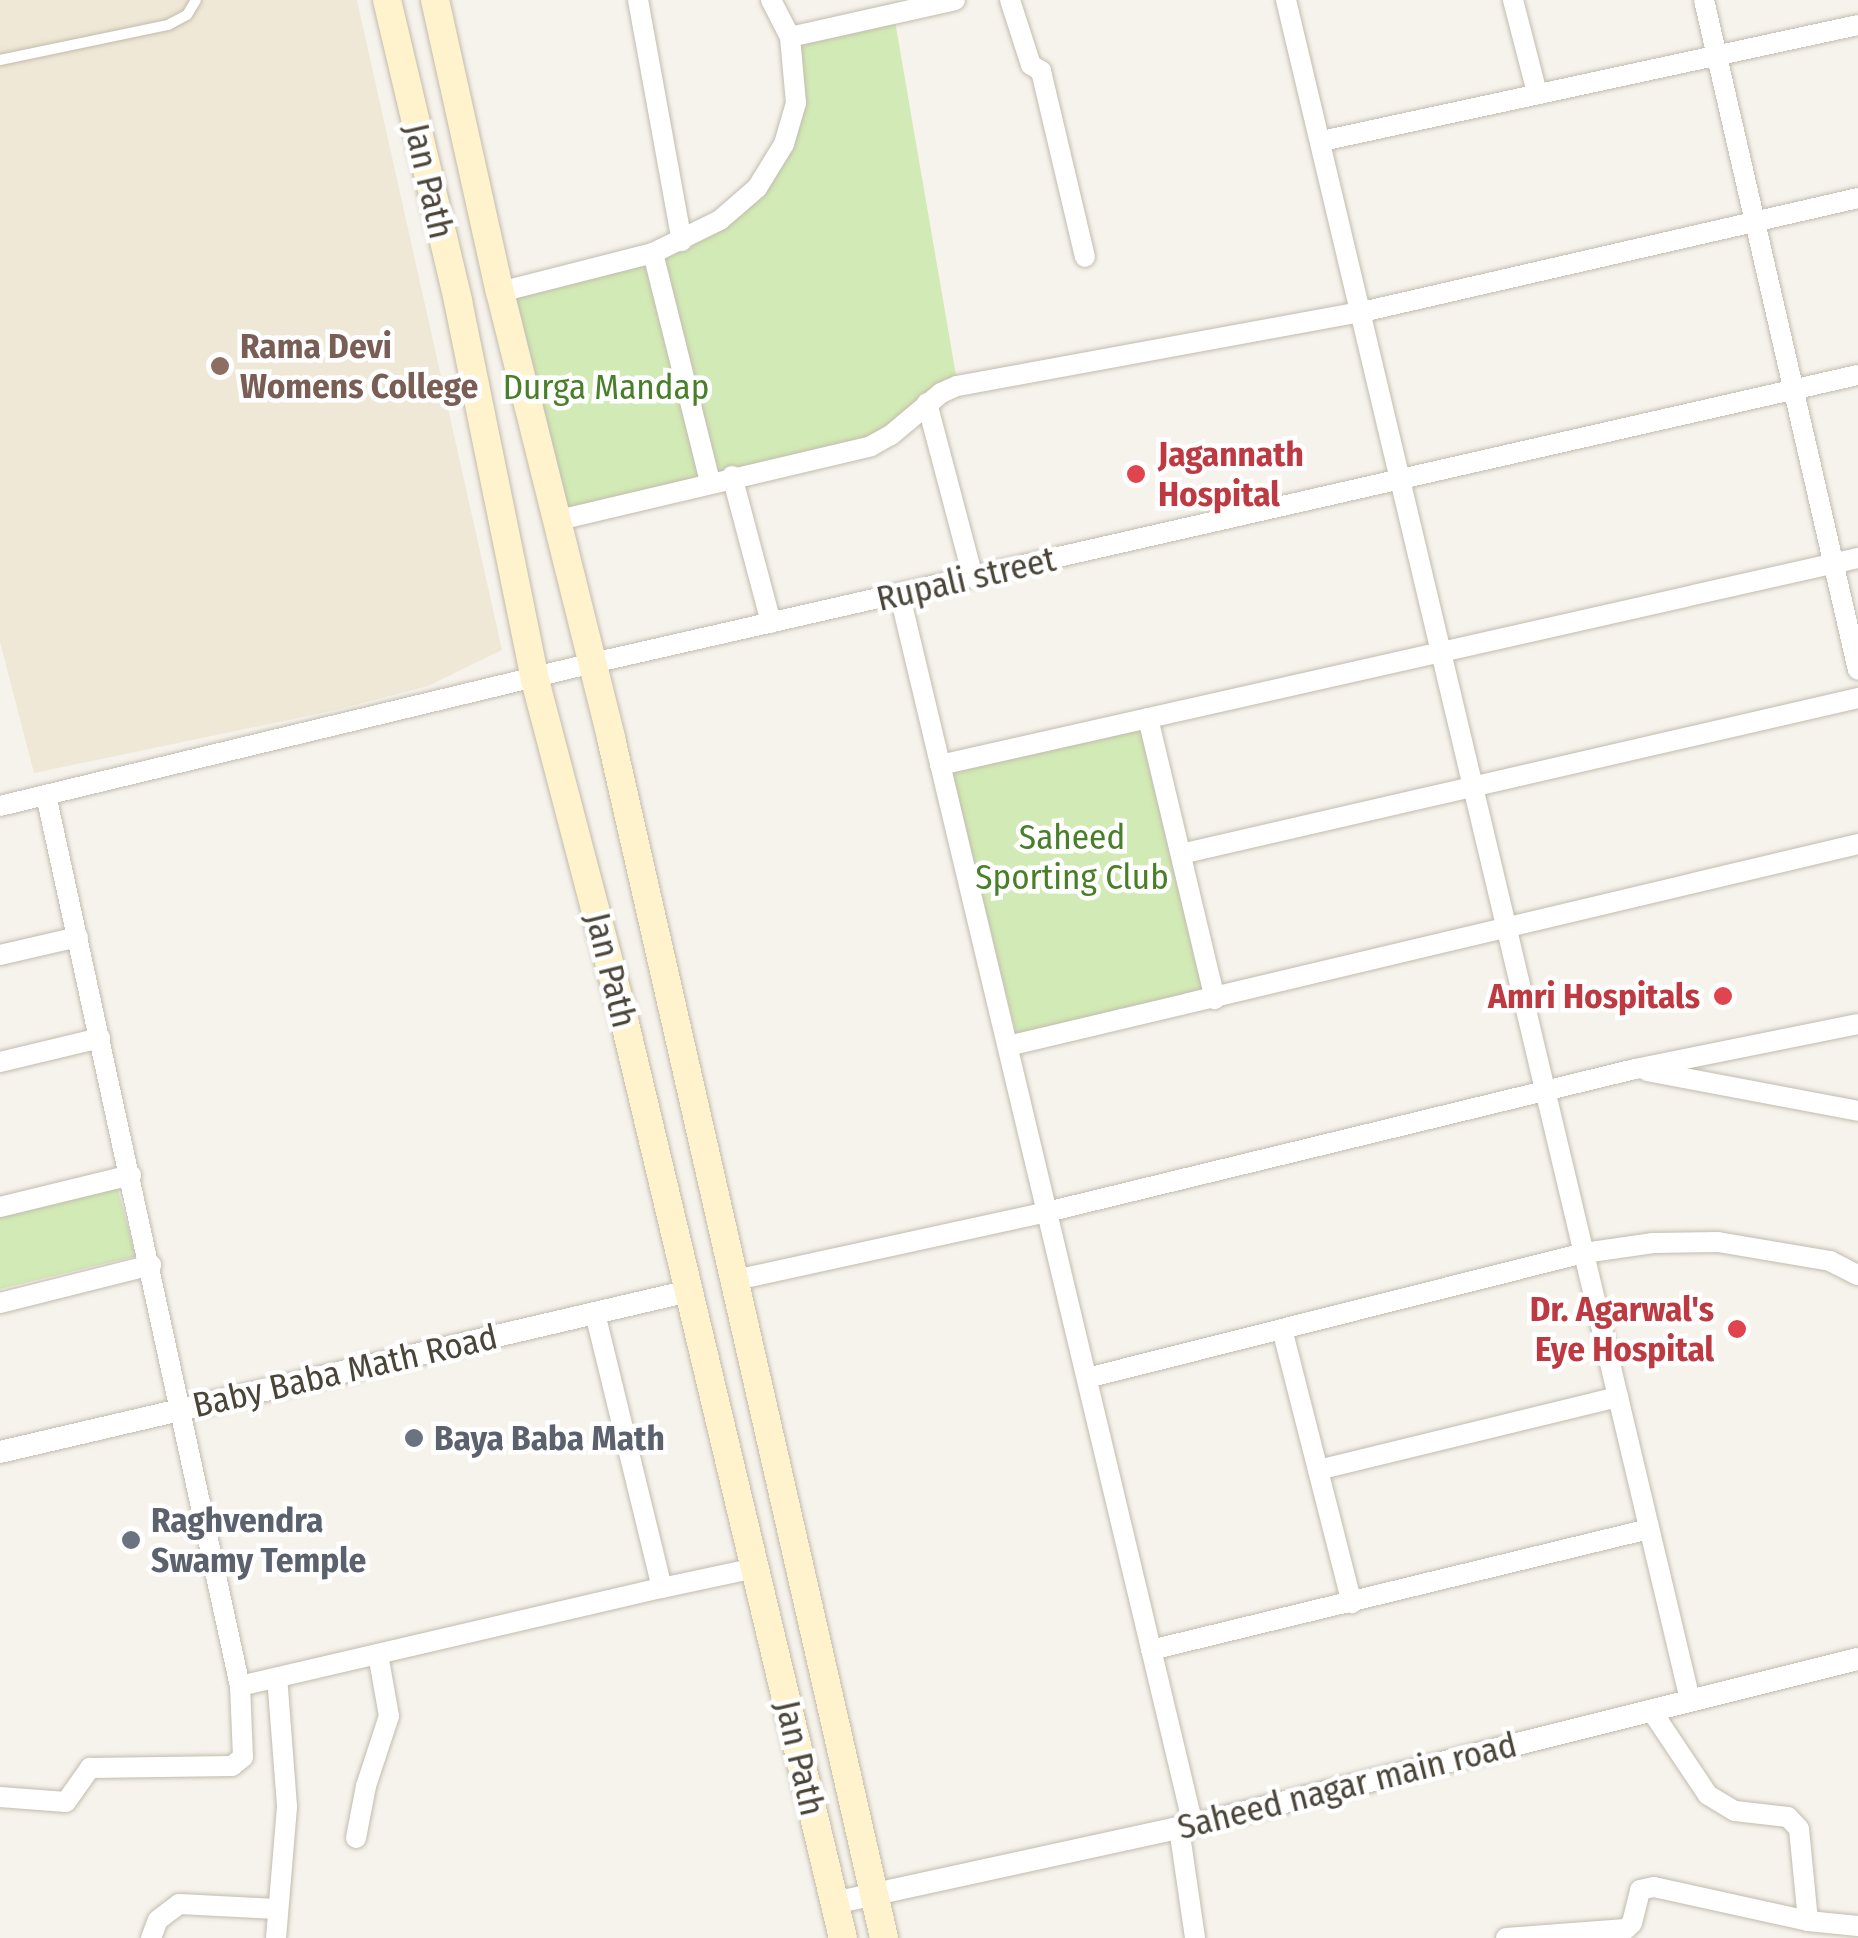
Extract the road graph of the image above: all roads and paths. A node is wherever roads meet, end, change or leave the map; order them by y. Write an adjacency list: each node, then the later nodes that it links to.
1 (196, 0): 14 (lane)
2 (387, 0): 39 (main road, Jan Path)
3 (435, 0): 22 (main road, Jan Path)
4 (638, 0): 19 (street)
5 (771, 0): 12 (street)
6 (955, 0): 12 (street)
7 (1010, 0): 21 (street)
8 (1286, 0): 16 (street)
9 (1513, 0): 15 (street)
10 (1704, 0): 13 (street)
11 (1858, 25): 13 (street)
12 (790, 36): 19 (street)
13 (1716, 58): 15 (street); 18 (street)
14 (0, 60)
15 (1537, 93): 16 (street)
16 (1322, 141): 23 (street)
17 (1858, 198): 18 (street)
18 (1754, 222): 23 (street); 25 (street)
19 (682, 240): 20 (street)
20 (653, 253): 22 (street); 29 (street)
21 (1085, 256)
22 (500, 292): 30 (main road, Jan Path)
23 (1362, 312): 26 (street); 28 (street)
24 (1858, 376): 25 (street, Rupali street)
25 (1792, 388): 28 (street, Rupali street); 32 (street)
26 (927, 403): 27 (street); 33 (street)
27 (732, 476): 29 (street); 35 (street)
28 (1398, 478): 33 (street, Rupali street); 36 (street)
29 (710, 481): 30 (street)
30 (559, 520): 37 (main road, Jan Path)
31 (1858, 558): 32 (street)
32 (1835, 564): 36 (street); 38 (street)
33 (973, 578): 34 (street, Rupali street)
34 (900, 596): 35 (street, Rupali street); 42 (street)
35 (771, 623): 37 (street, Rupali street)
36 (1442, 650): 41 (street); 43 (street)
37 (593, 663): 39 (street, Rupali street); 65 (main road, Jan Path)
38 (1858, 670)
39 (535, 680): 44 (street, Rupali street); 66 (main road, Jan Path)
40 (1858, 698): 43 (street)
41 (1148, 718): 42 (street); 47 (street)
42 (940, 765): 54 (street)
43 (1474, 788): 47 (street); 48 (street)
44 (46, 796): 45 (street, Rupali street); 49 (street)
45 (0, 806)
46 (1858, 844): 48 (street)
47 (1181, 854): 51 (street)
48 (1507, 926): 51 (street); 57 (street)
49 (78, 938): 50 (street); 53 (street)
50 (0, 955)
51 (1215, 999): 54 (street)
52 (1858, 1024): 56 (street)
53 (100, 1038): 55 (street); 59 (street)
54 (1008, 1046): 61 (street)
55 (0, 1062)
56 (1635, 1069): 57 (street); 58 (street)
57 (1546, 1091): 61 (street); 62 (street)
58 (1858, 1110)
59 (131, 1175): 60 (street); 63 (street)
60 (0, 1207)
61 (1047, 1212): 65 (street); 70 (street)
62 (1584, 1253): 64 (street); 69 (street); 71 (street)
63 (151, 1266): 67 (street); 72 (street)
64 (1858, 1275)
65 (732, 1282): 89 (main road, Jan Path)
66 (690, 1291): 68 (street, Baby Baba Math Road); 76 (main road, Jan Path)
67 (0, 1303)
68 (595, 1313): 72 (street, Baby Baba Math Road); 77 (street)
69 (1282, 1329): 70 (street); 74 (street)
70 (1086, 1378): 79 (street)
71 (1618, 1397): 74 (street); 75 (street)
72 (183, 1409): 73 (street, Baby Baba Math Road); 83 (street)
73 (0, 1452)
74 (1318, 1470): 78 (street)
75 (1649, 1529): 78 (street); 84 (street)
76 (755, 1568): 77 (street); 90 (main road, Jan Path)
77 (662, 1588): 80 (street)
78 (1352, 1603): 79 (street)
79 (1151, 1650): 87 (street)
80 (378, 1654): 82 (street); 88 (street)
81 (1858, 1660): 84 (street, Saheed nagar main road)
82 (277, 1678): 83 (street); 91 (street)
83 (240, 1686): 86 (street)
84 (1690, 1700): 85 (street, Saheed nagar main road)
85 (1651, 1710): 87 (street, Saheed nagar main road); 92 (street)
86 (0, 1798)
87 (1186, 1827): 89 (street, Saheed nagar main road); 98 (street)
88 (356, 1838)
89 (873, 1894): 90 (street, Saheed nagar main road); 97 (main road, Jan Path)
90 (834, 1903): 96 (main road, Jan Path)
91 (277, 1910): 94 (street); 95 (street)
92 (1808, 1921): 93 (street); 99 (street)
93 (1858, 1926)
94 (151, 1938)
95 (276, 1938)
96 (843, 1938)
97 (884, 1938)
98 (1195, 1938)
99 (1506, 1938)

